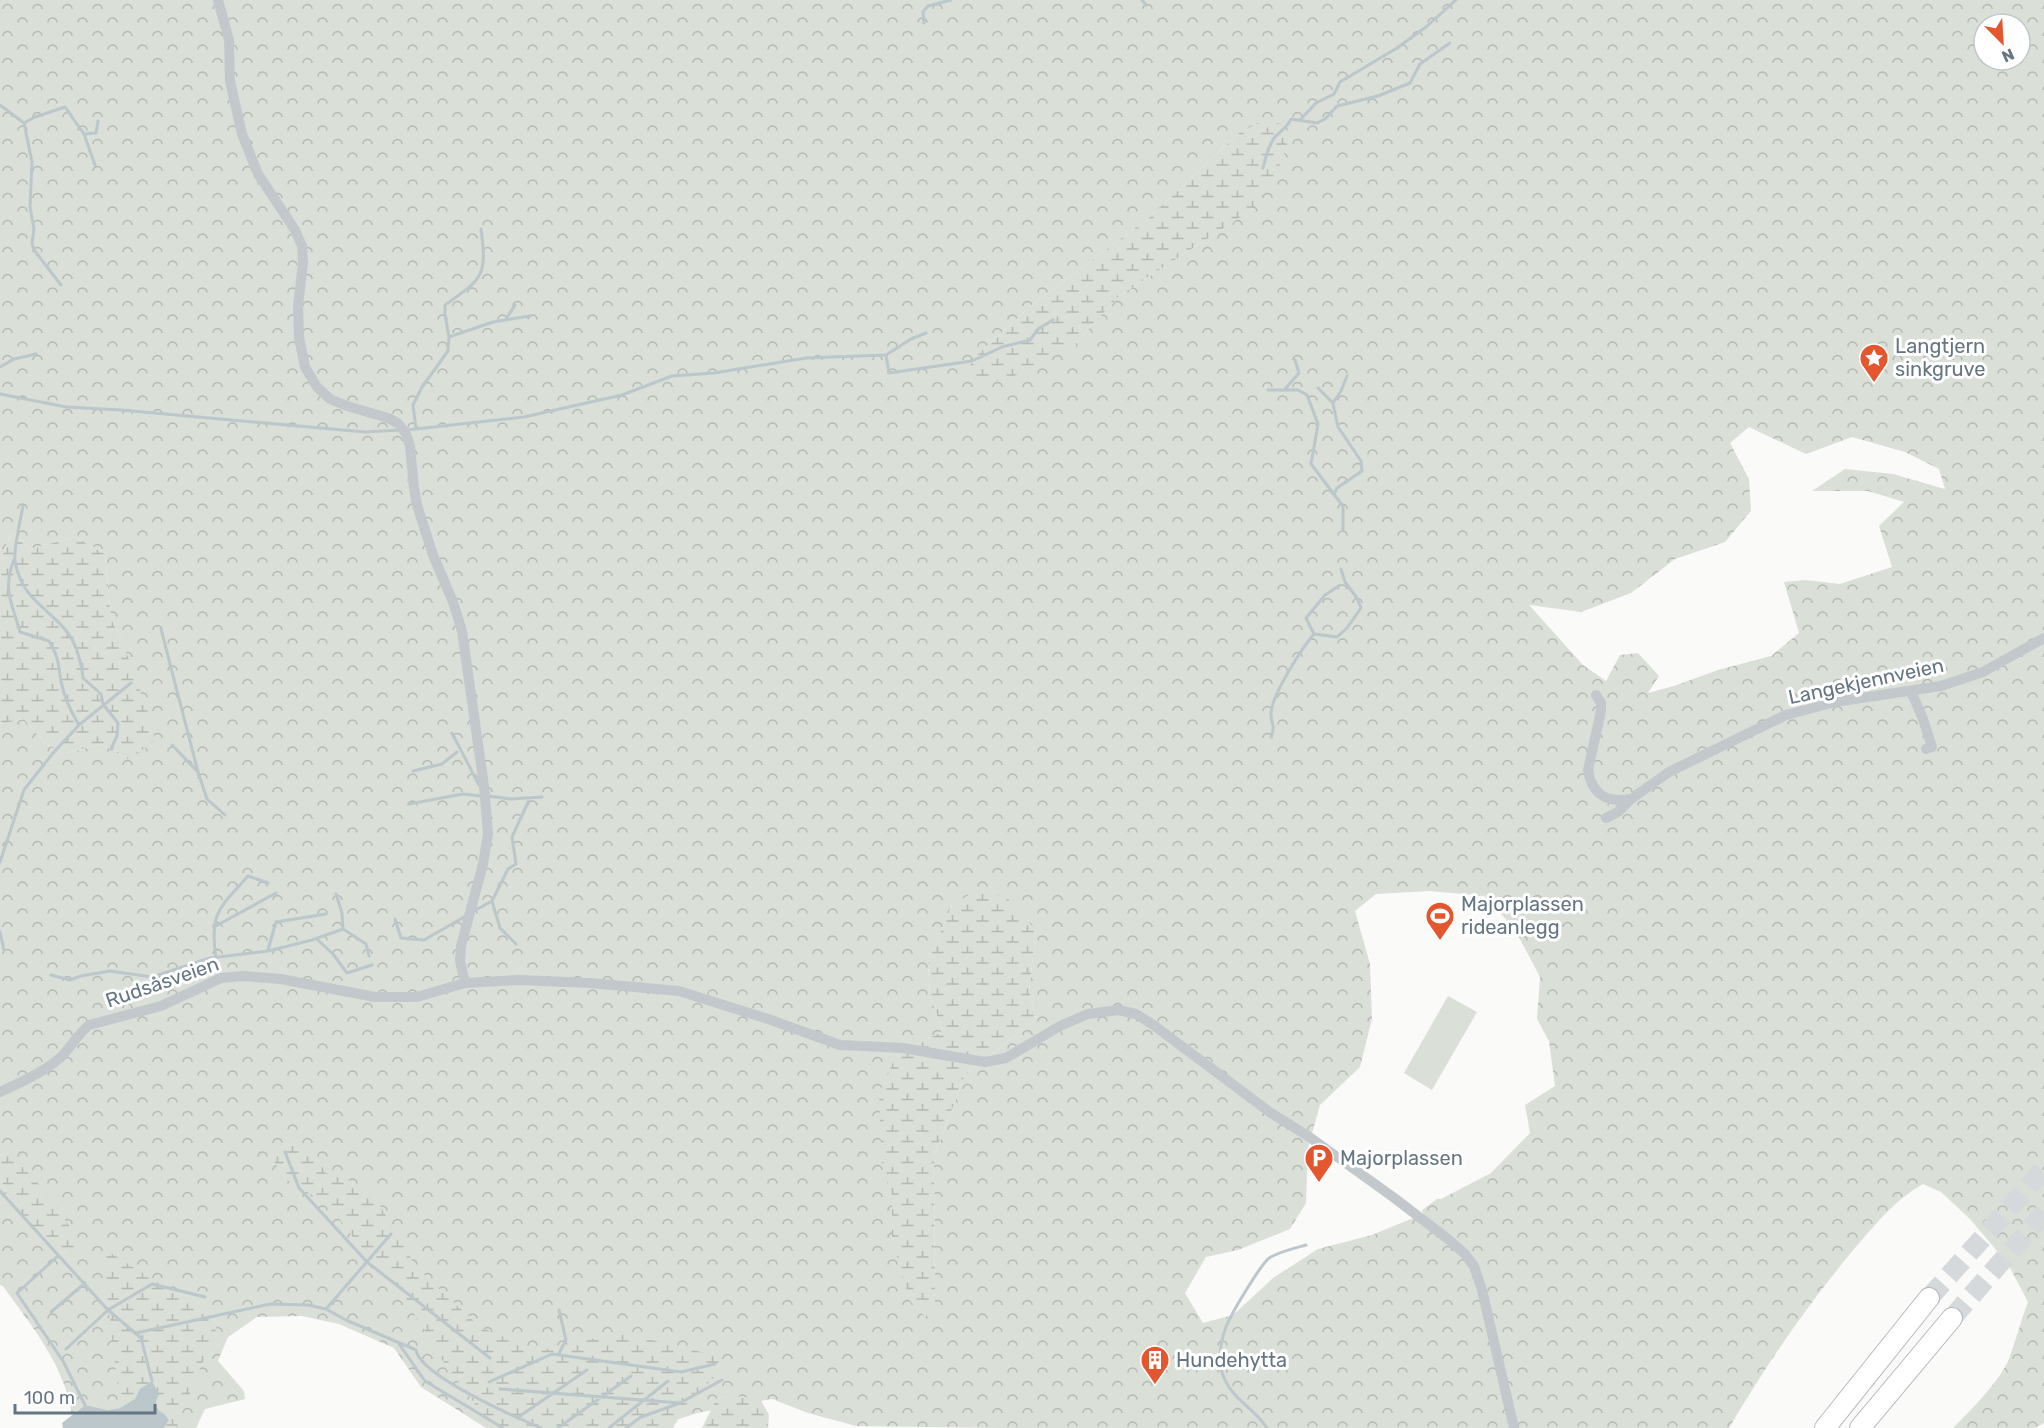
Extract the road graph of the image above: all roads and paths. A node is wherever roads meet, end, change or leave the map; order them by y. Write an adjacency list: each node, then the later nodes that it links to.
1 (218, 0): 8 (street)
2 (2044, 638): 3 (street, Langekjennveien)
3 (1911, 691): 5 (street); 6 (street, Langekjennveien)
4 (1596, 695): 6 (street)
5 (1926, 749)
6 (1631, 799): 7 (street, Langekjennveien)
7 (1606, 818)
8 (465, 983): 9 (street, Rudsåsveien); 12 (street, Rudsåsveien)
9 (0, 1092)
10 (1929, 1298): 13 (highway)
11 (1952, 1318): 14 (highway)
12 (1514, 1428)
13 (1825, 1428)
14 (1860, 1428)

